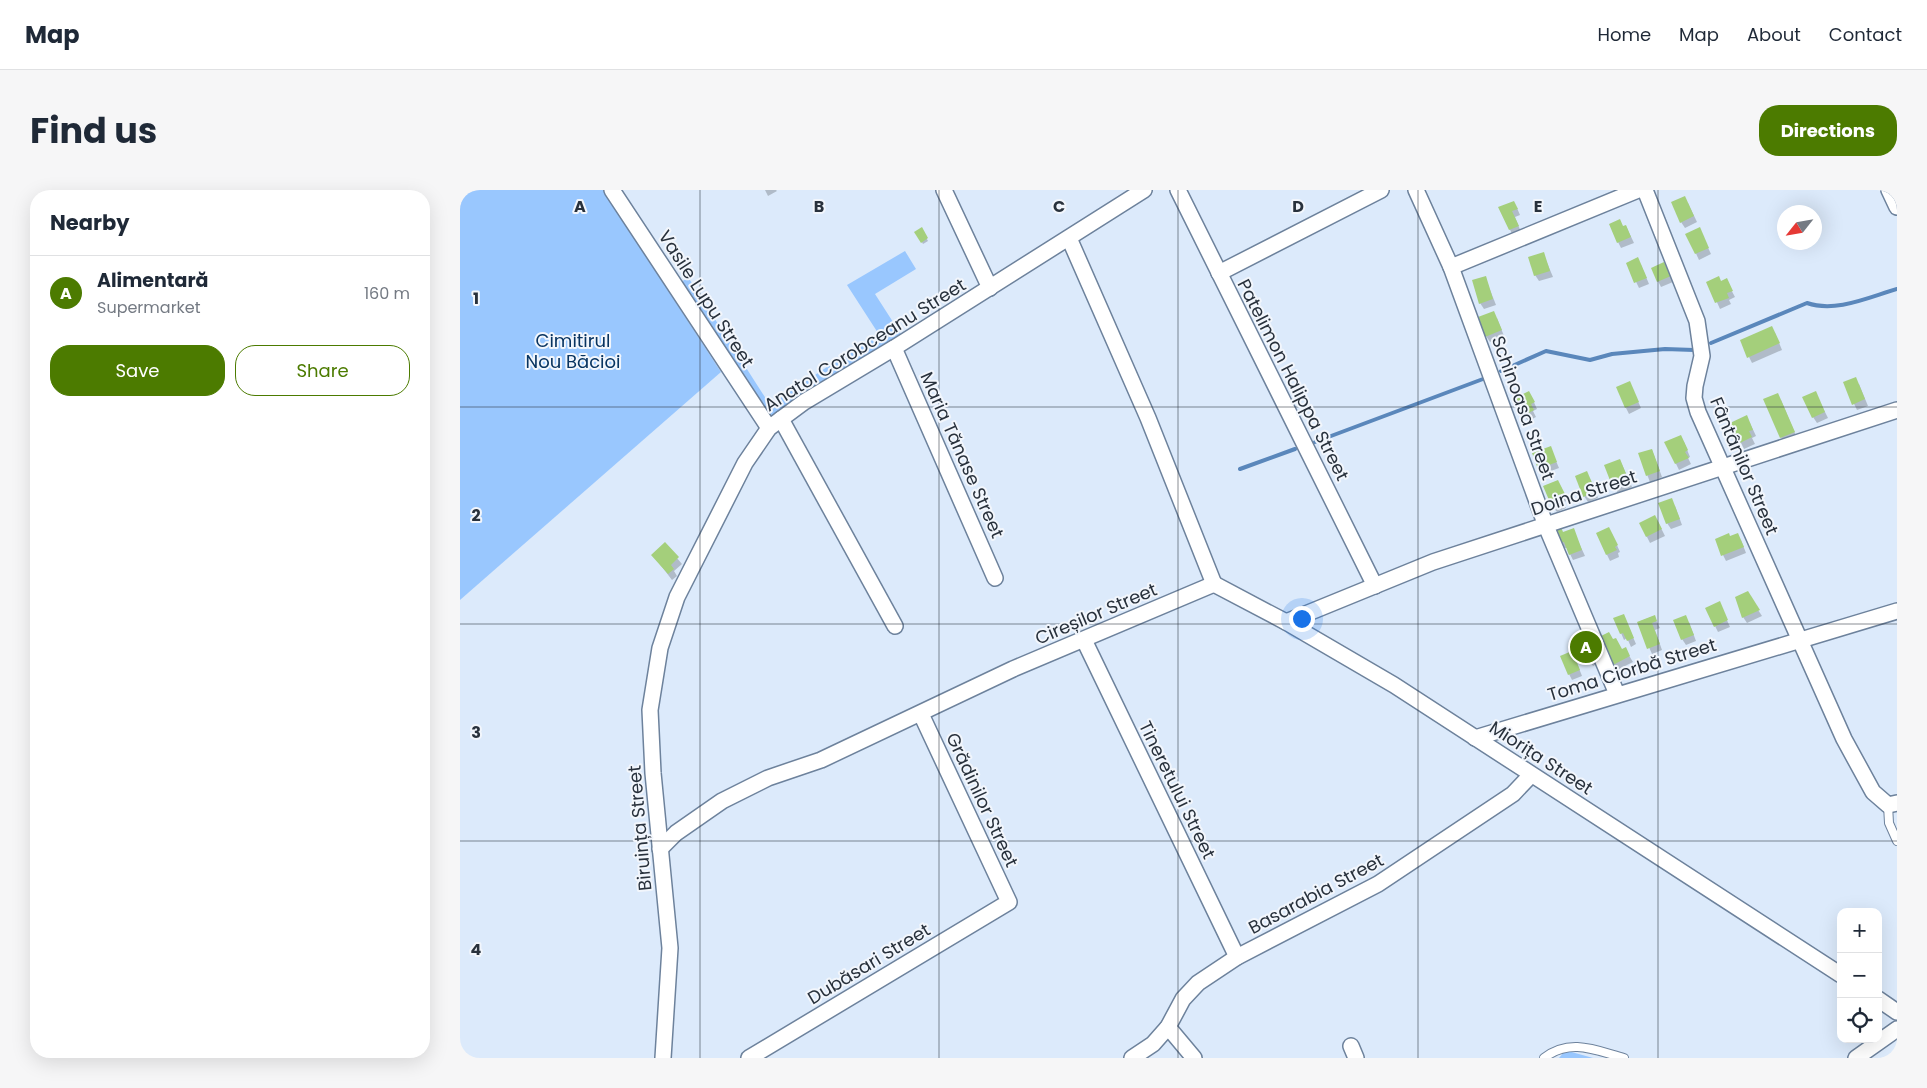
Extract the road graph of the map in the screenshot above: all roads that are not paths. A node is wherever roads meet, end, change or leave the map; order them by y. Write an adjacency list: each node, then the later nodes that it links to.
1 (612, 190): 17 (street, Vasile Lupu Street)
2 (944, 190): 14 (street)
3 (1144, 190): 11 (street, Anatol Corobceanu Street)
4 (1178, 190): 13 (street, Patelimon Halippa Street)
5 (1381, 190): 13 (street)
6 (1416, 190): 12 (street, Schinoasa Street)
7 (1638, 190): 12 (street)
8 (1645, 190): 18 (street, Fântânilor Street)
9 (1889, 190): 10 (street)
10 (1897, 207)
11 (1070, 238): 14 (street, Anatol Corobceanu Street); 21 (street)
12 (1451, 267): 19 (street, Schinoasa Street)
13 (1219, 274): 22 (street, Patelimon Halippa Street)
14 (990, 288): 15 (street, Anatol Corobceanu Street)
15 (894, 348): 17 (street, Anatol Corobceanu Street); 20 (street, Maria Tănase Street)
16 (1897, 410): 18 (street, Doina Street)
17 (775, 423): 23 (street, Anatol Corobceanu Street); 26 (street, Vasile Lupu Street)
18 (1722, 467): 19 (street, Doina Street); 28 (street, Fântânilor Street)
19 (1546, 526): 22 (street, Doina Street); 29 (street, Schinoasa Street)
20 (995, 578)
21 (1214, 584): 25 (street, Miorița Street); 27 (street, Cireșilor Street)
22 (1376, 586): 25 (street, Doina Street)
23 (677, 597): 35 (street, Biruința Street)
24 (1897, 611): 28 (street, Toma Ciorbă Street)
25 (1286, 622): 31 (street, Miorița Street)
26 (896, 626)
27 (1084, 640): 30 (street, Cireșilor Street); 37 (street, Tineretului Street)
28 (1800, 640): 29 (street, Toma Ciorbă Street); 33 (street)
29 (1617, 694): 31 (street, Toma Ciorbă Street)
30 (921, 714): 35 (street, Cireșilor Street); 36 (street, Grădinilor Street)
31 (1475, 738): 32 (street, Miorița Street)
32 (1531, 775): 37 (street, Basarabia Street); 38 (street, Miorița Street)
33 (1892, 804): 34 (lane)
34 (1897, 841)
35 (660, 849): 43 (street, Biruința Street)
36 (1009, 902): 44 (street, Dubăsari Street)
37 (1237, 957): 41 (street, Basarabia Street)
38 (1837, 972)
39 (1882, 1003): 40 (street)
40 (1897, 1012)
41 (1168, 1027): 45 (street, Basarabia Street); 46 (street)
42 (1897, 1028): 49 (street)
43 (663, 1058)
44 (749, 1058)
45 (1132, 1058)
46 (1194, 1058)
47 (1544, 1058): 48 (lane)
48 (1624, 1058)
49 (1856, 1058)

